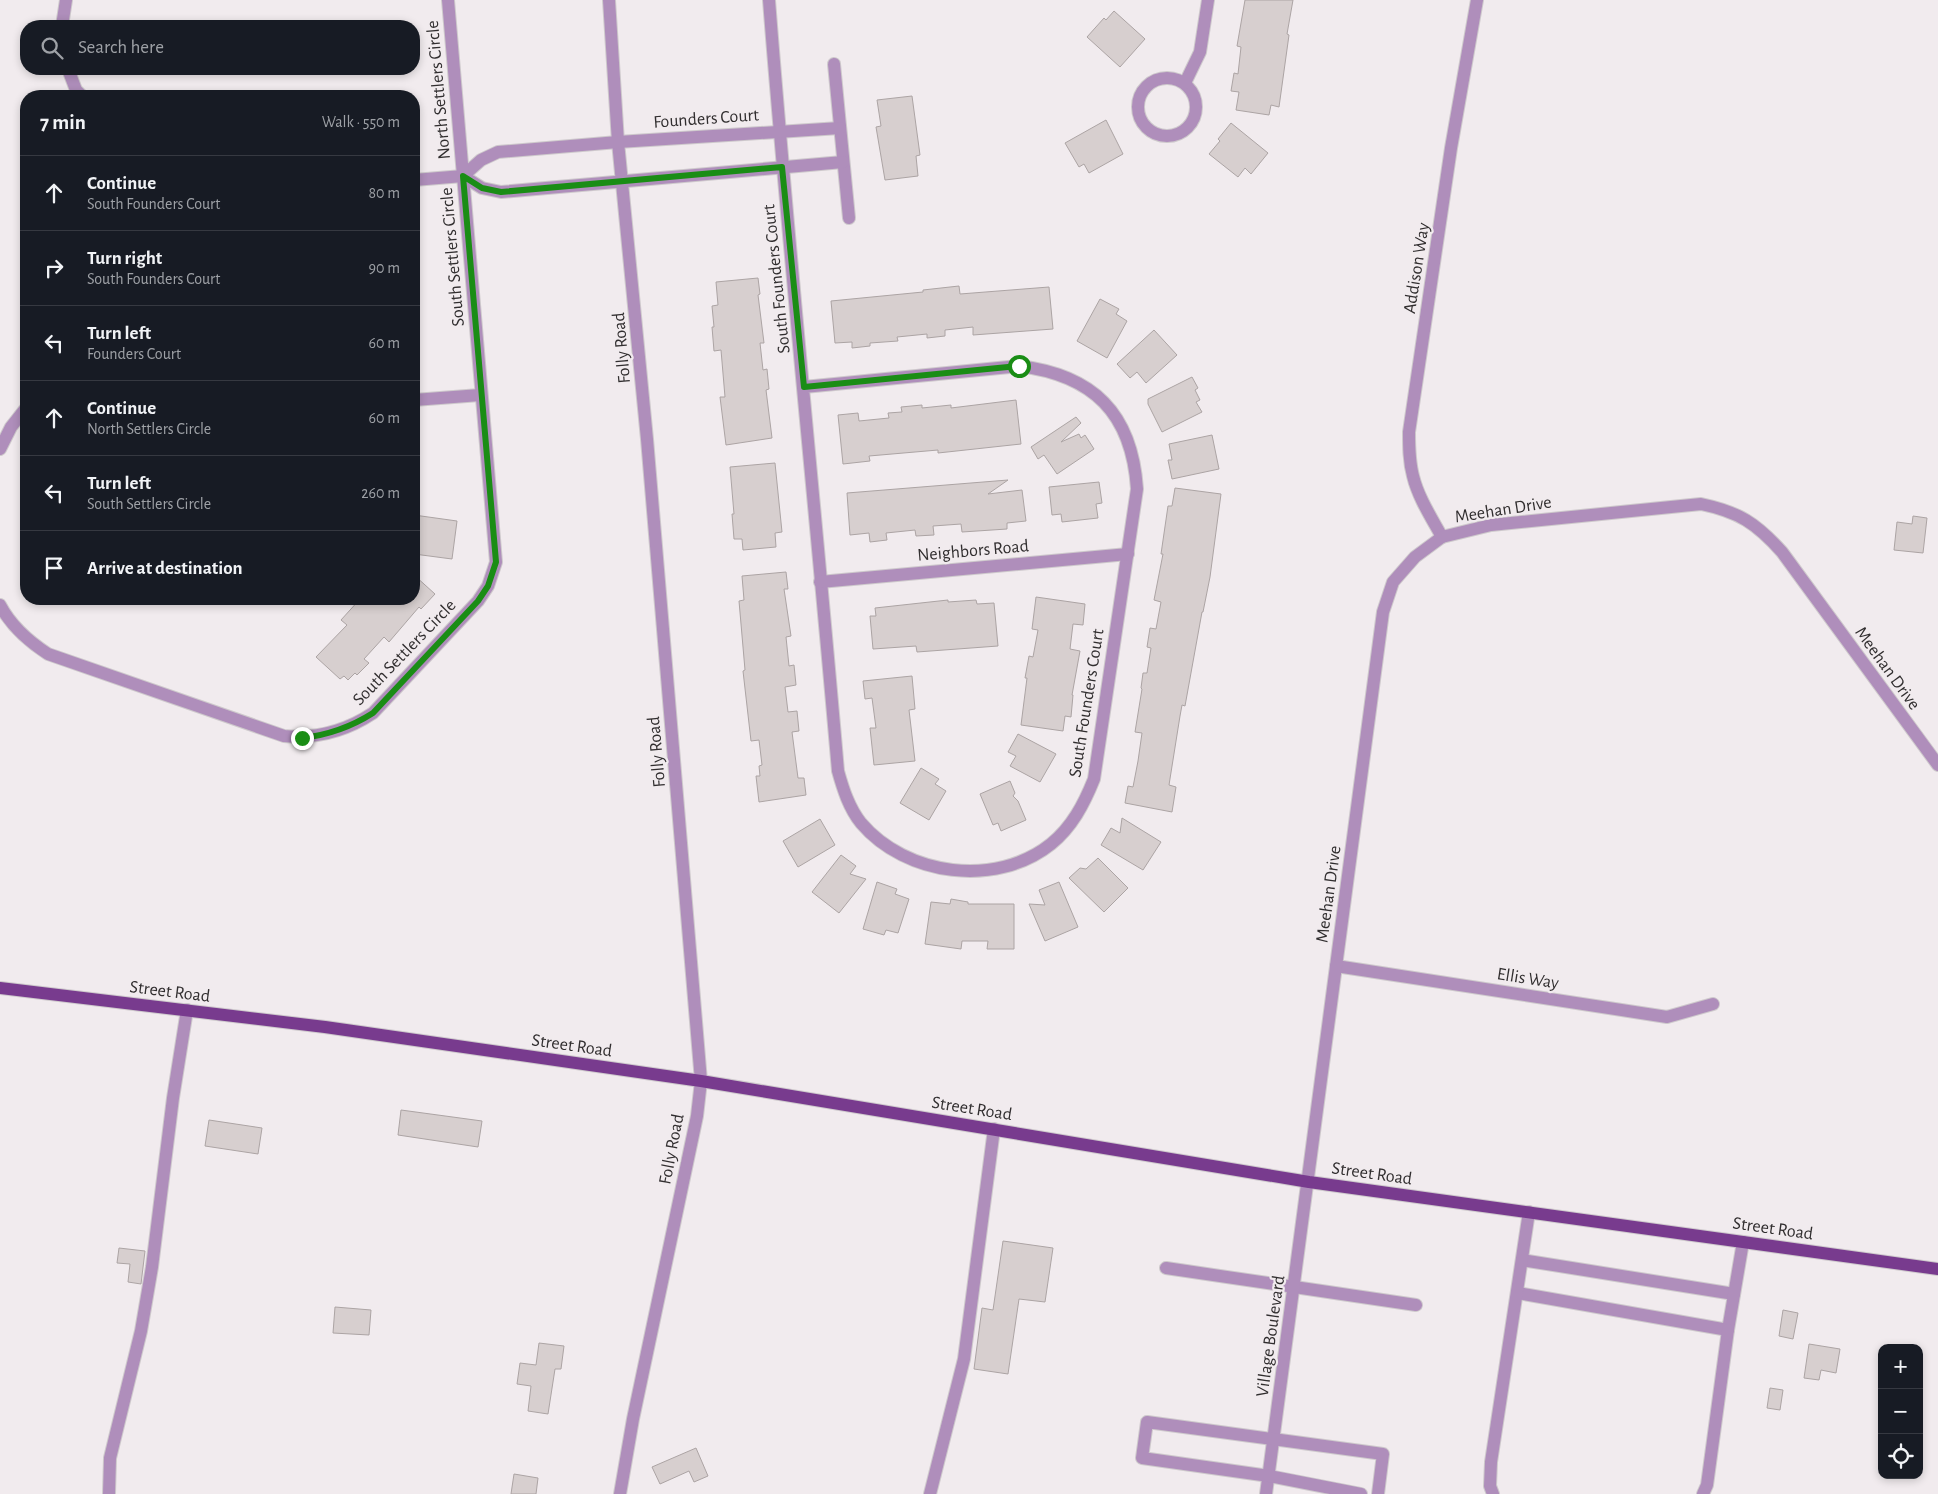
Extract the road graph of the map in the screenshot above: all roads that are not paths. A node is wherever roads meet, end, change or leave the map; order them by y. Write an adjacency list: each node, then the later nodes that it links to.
1 (66, 0): 7 (street)
2 (448, 0): 17 (street, North Settlers Circle)
3 (609, 0): 14 (street, Folly Road)
4 (769, 0): 13 (street)
5 (1208, 0): 10 (street)
6 (1477, 0): 26 (street, Addison Way)
7 (63, 20)
8 (834, 64): 12 (street)
9 (70, 75): 11 (street)
10 (1186, 83): 10 (street)
11 (76, 90)
12 (840, 128): 13 (street); 15 (street)
13 (779, 131): 14 (street, Founders Court); 16 (street, Founders Court)
14 (618, 142): 17 (street, North Settlers Circle); 19 (street, Folly Road)
15 (843, 162): 16 (street); 20 (street)
16 (782, 167): 19 (street); 21 (street, South Founders Court)
17 (463, 176): 18 (street, North Settlers Circle); 19 (street, North Settlers Circle); 22 (street, South Settlers Circle)
18 (420, 180)
19 (622, 182): 35 (street, Folly Road)
20 (849, 218)
21 (804, 387): 27 (street, South Founders Court); 28 (street, South Founders Court)
22 (480, 395): 23 (street); 29 (street, South Settlers Circle)
23 (420, 400)
24 (20, 416): 25 (street)
25 (0, 449)
26 (1442, 537): 30 (street, Meehan Drive); 31 (street, Meehan Drive)
27 (1128, 554): 28 (street, Neighbors Road); 28 (street, South Founders Court)
28 (820, 582)
29 (0, 605)
30 (1938, 765)
31 (1336, 966): 33 (street, Ellis Way); 37 (street, Meehan Drive)
32 (0, 988): 34 (main road, Street Road)
33 (1713, 1004)
34 (187, 1010): 35 (main road, Street Road); 50 (street)
35 (701, 1080): 36 (main road, Street Road); 51 (street, Folly Road)
36 (994, 1129): 37 (main road, Street Road); 52 (street)
37 (1309, 1182): 38 (main road, Street Road); 43 (street, Village Boulevard)
38 (1529, 1212): 39 (main road, Street Road); 40 (street)
39 (1743, 1242): 42 (main road, Street Road); 45 (street)
40 (1522, 1260): 44 (street); 45 (street)
41 (1166, 1268): 43 (street)
42 (1938, 1269)
43 (1295, 1286): 46 (street); 48 (street, Village Boulevard)
44 (1518, 1293): 47 (street); 56 (street)
45 (1734, 1294): 47 (street)
46 (1416, 1305)
47 (1728, 1330): 57 (street)
48 (1274, 1440): 49 (street, Village Boulevard); 49 (street); 55 (street)
49 (1269, 1476): 53 (street, Village Boulevard); 54 (street)
50 (109, 1494)
51 (620, 1494)
52 (930, 1494)
53 (1266, 1494)
54 (1361, 1494)
55 (1378, 1494)
56 (1493, 1494)
57 (1703, 1494)

